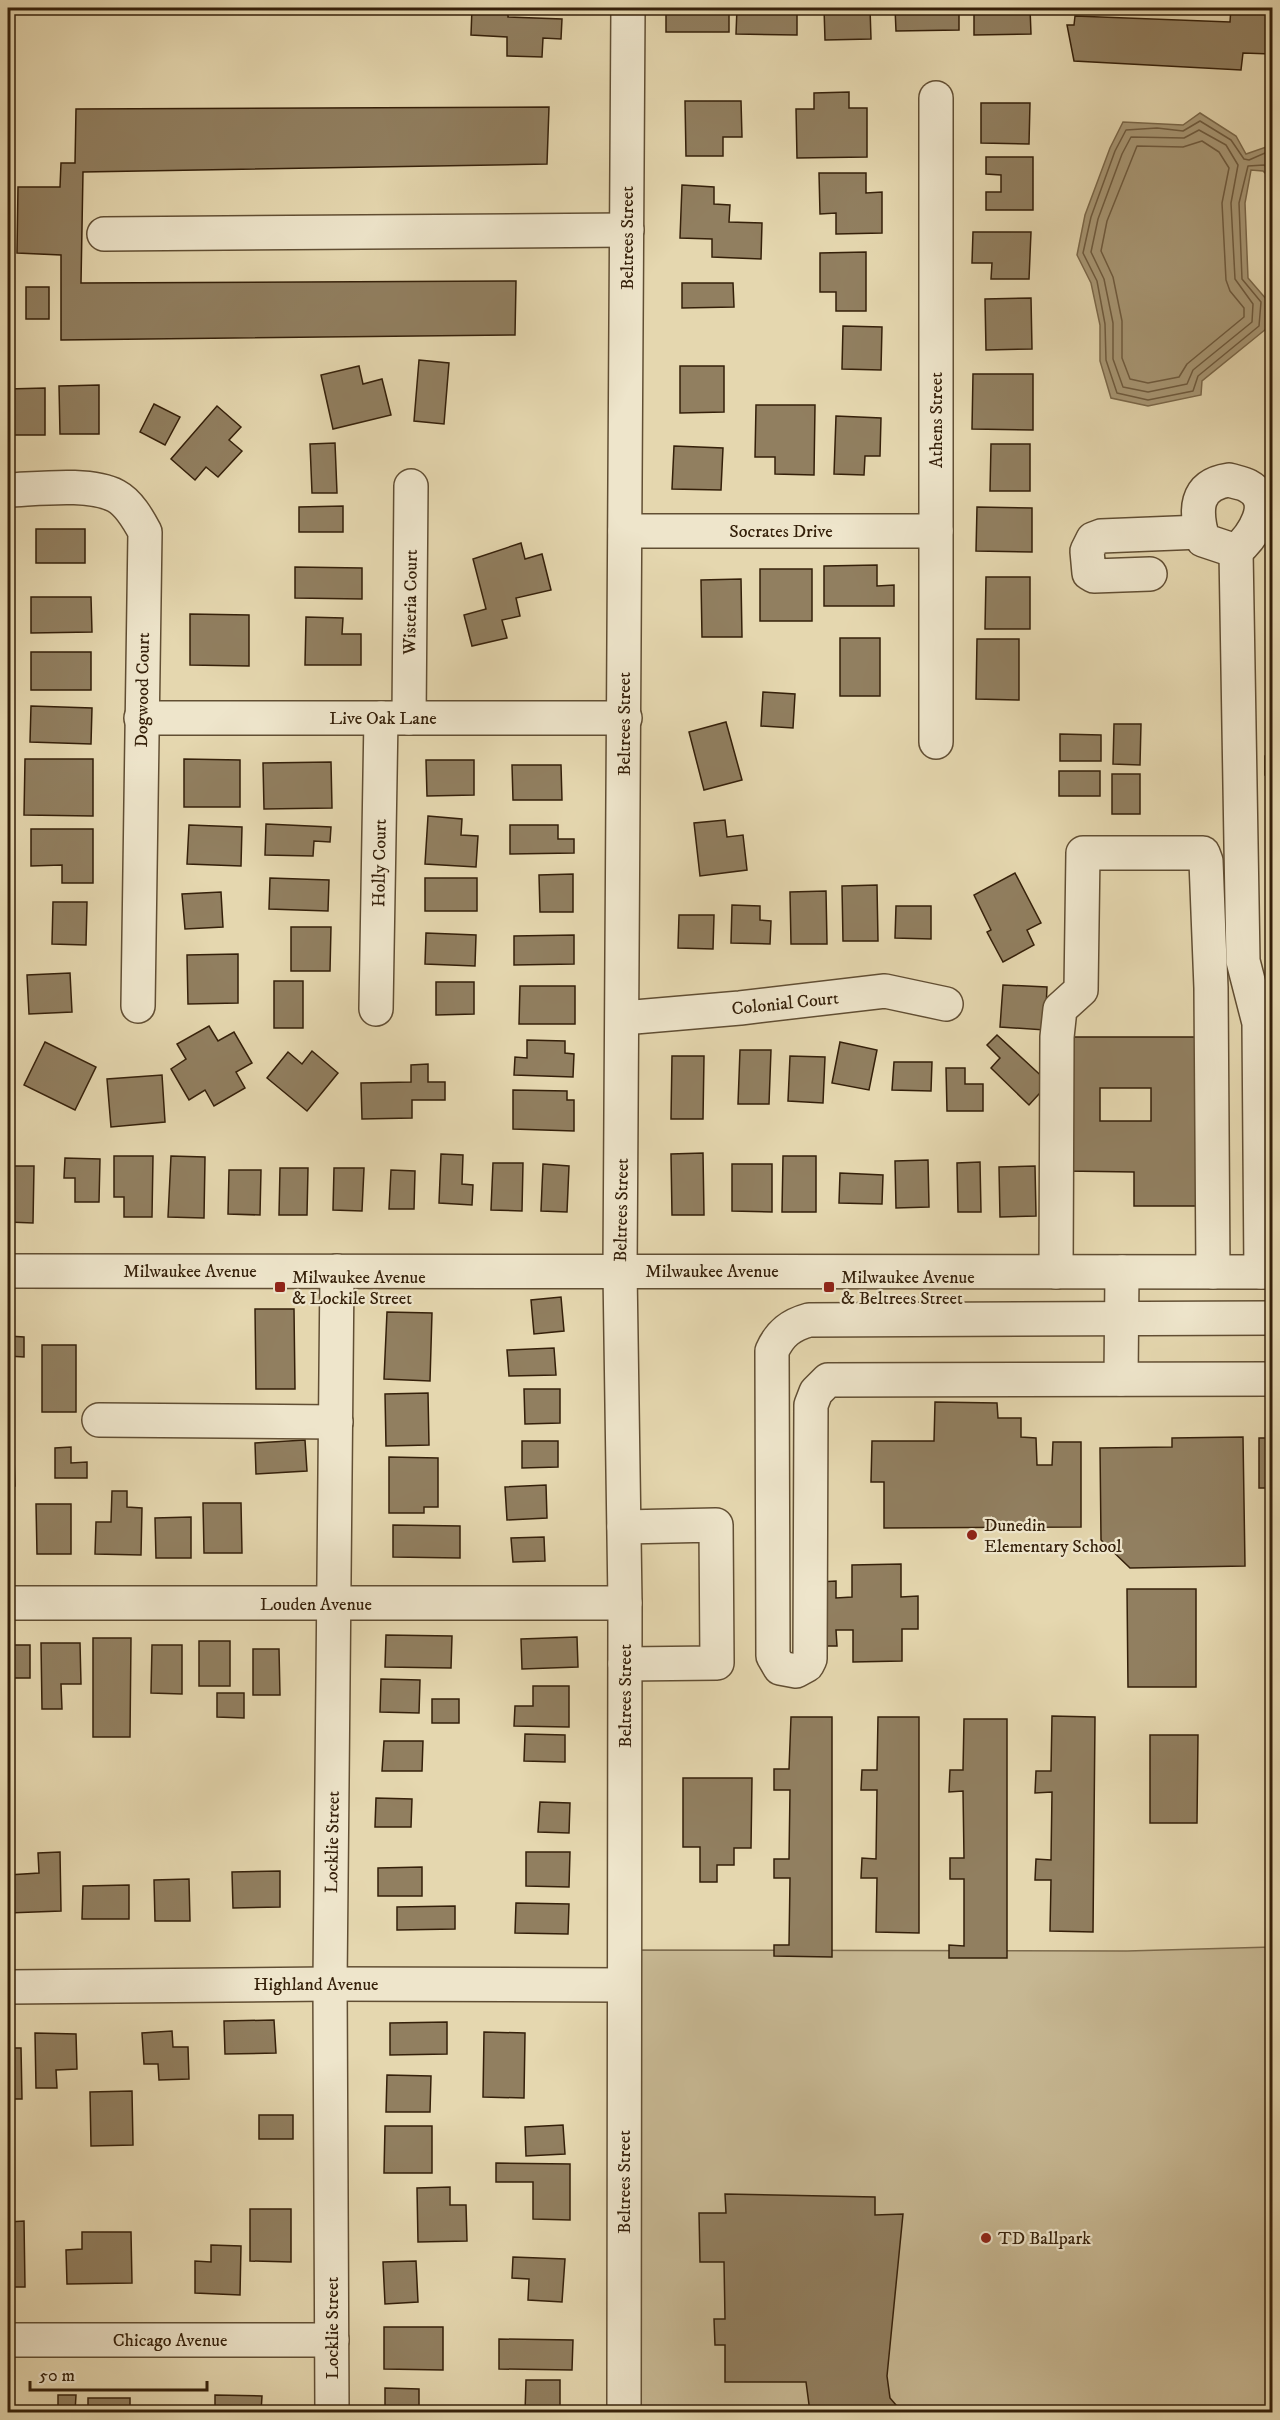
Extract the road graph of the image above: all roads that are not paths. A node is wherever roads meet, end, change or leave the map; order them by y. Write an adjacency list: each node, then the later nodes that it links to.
1 (628, 8): 3 (street, Beltrees Street)
2 (936, 98): 8 (street, Athens Street)
3 (627, 230): 4 (street); 7 (street, Beltrees Street)
4 (104, 234)
5 (411, 486): 13 (street, Wisteria Court)
6 (8, 490): 12 (street, Dogwood Court)
7 (626, 531): 8 (street, Socrates Drive); 14 (street, Beltrees Street)
8 (936, 531): 15 (street, Athens Street)
9 (1201, 532): 10 (street); 10 (street); 11 (street)
10 (1236, 551): 26 (street)
11 (1150, 573)
12 (141, 718): 13 (street, Live Oak Lane); 17 (street, Dogwood Court)
13 (395, 718): 14 (street, Live Oak Lane); 18 (street, Holly Court)
14 (625, 718): 19 (street, Beltrees Street)
15 (936, 742)
16 (946, 1004): 19 (street, Colonial Court)
17 (138, 1006)
18 (376, 1009)
19 (623, 1018): 22 (street, Beltrees Street)
20 (8, 1271): 21 (street, Milwaukee Avenue)
21 (337, 1271): 22 (street, Milwaukee Avenue); 32 (street, Locklie Street)
22 (620, 1271): 23 (street, Milwaukee Avenue); 33 (street, Beltrees Street)
23 (1056, 1272): 24 (street, Milwaukee Avenue); 25 (street)
24 (1122, 1272): 25 (street, Milwaukee Avenue); 28 (street)
25 (1213, 1272): 26 (street, Milwaukee Avenue)
26 (1267, 1272)
27 (1272, 1318): 28 (street)
28 (1122, 1319): 29 (street); 29 (street)
29 (1121, 1379): 30 (street)
30 (1272, 1379)
31 (99, 1420): 32 (street)
32 (336, 1422): 36 (street, Locklie Street)
33 (624, 1527): 35 (street, Beltrees Street); 37 (street)
34 (8, 1603): 36 (street, Louden Avenue)
35 (625, 1603): 36 (street, Louden Avenue); 37 (street, Beltrees Street)
36 (336, 1604): 38 (street, Locklie Street)
37 (625, 1664): 39 (street, Beltrees Street)
38 (330, 1984): 39 (street, Highland Avenue); 40 (street, Highland Avenue); 42 (street, Locklie Street)
39 (624, 1985): 44 (street, Beltrees Street)
40 (8, 1987)
41 (8, 2340): 42 (street, Chicago Avenue)
42 (332, 2340): 43 (street, Locklie Street)
43 (332, 2412)
44 (624, 2412)

